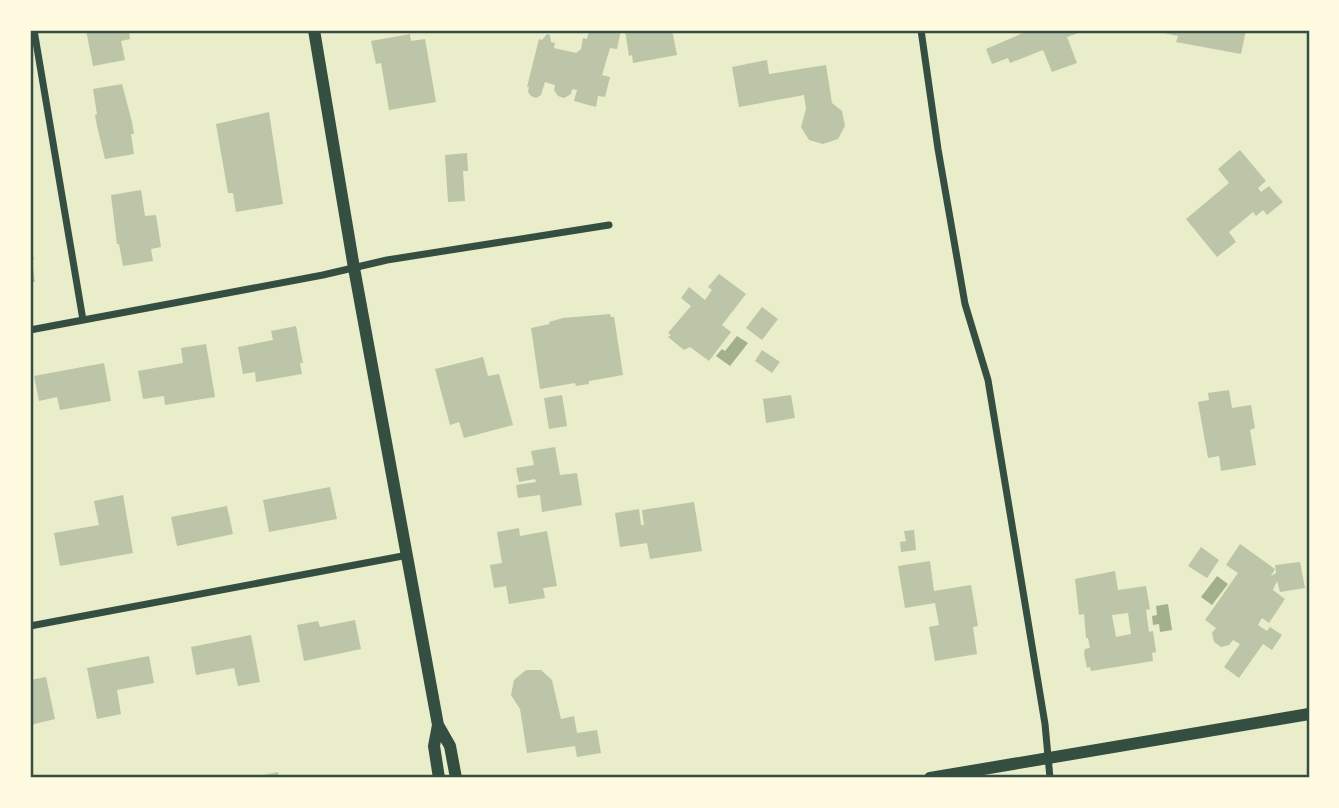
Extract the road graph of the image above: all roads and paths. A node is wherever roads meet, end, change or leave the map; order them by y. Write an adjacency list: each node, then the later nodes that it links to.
1 (34, 30): 6 (street)
2 (314, 30): 5 (street)
3 (921, 30): 12 (street)
4 (609, 225): 5 (street)
5 (354, 268): 6 (street); 8 (street)
6 (83, 320): 7 (street)
7 (30, 330)
8 (408, 555): 9 (street); 11 (street)
9 (30, 626)
10 (1309, 714): 12 (street)
11 (438, 725): 13 (street); 14 (street)
12 (1048, 758): 15 (street); 16 (street)
13 (439, 778)
14 (456, 778)
15 (930, 778)
16 (1050, 778)

